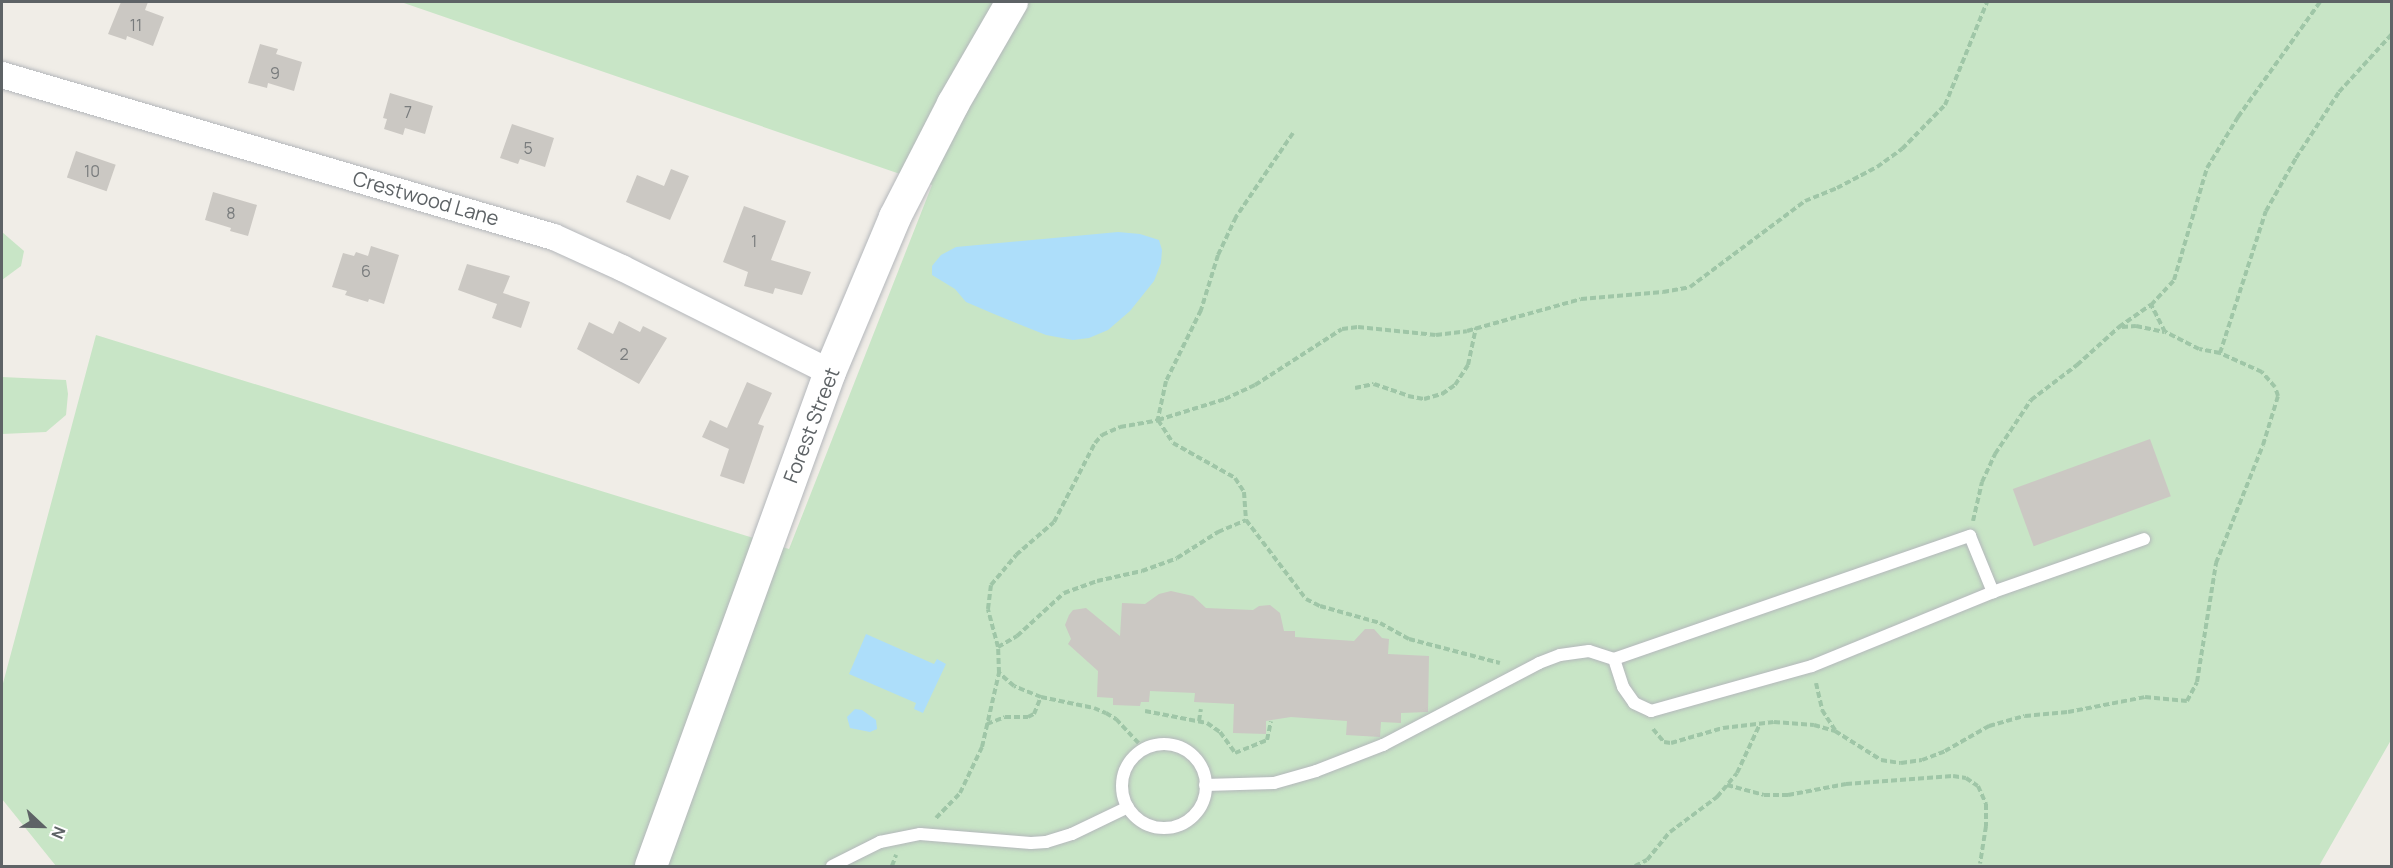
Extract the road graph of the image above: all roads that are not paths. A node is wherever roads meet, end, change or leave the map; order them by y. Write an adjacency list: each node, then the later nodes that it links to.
1 (1012, 2): 3 (street, Forest Street)
2 (2, 75): 3 (street, Crestwood Lane)
3 (831, 372): 9 (street, Forest Street)
4 (2144, 539): 5 (lane)
5 (1993, 592): 6 (lane); 6 (lane)
6 (1614, 659): 7 (lane)
7 (1205, 785): 8 (lane); 8 (lane)
8 (1128, 807): 10 (lane)
9 (651, 867)
10 (832, 867)

